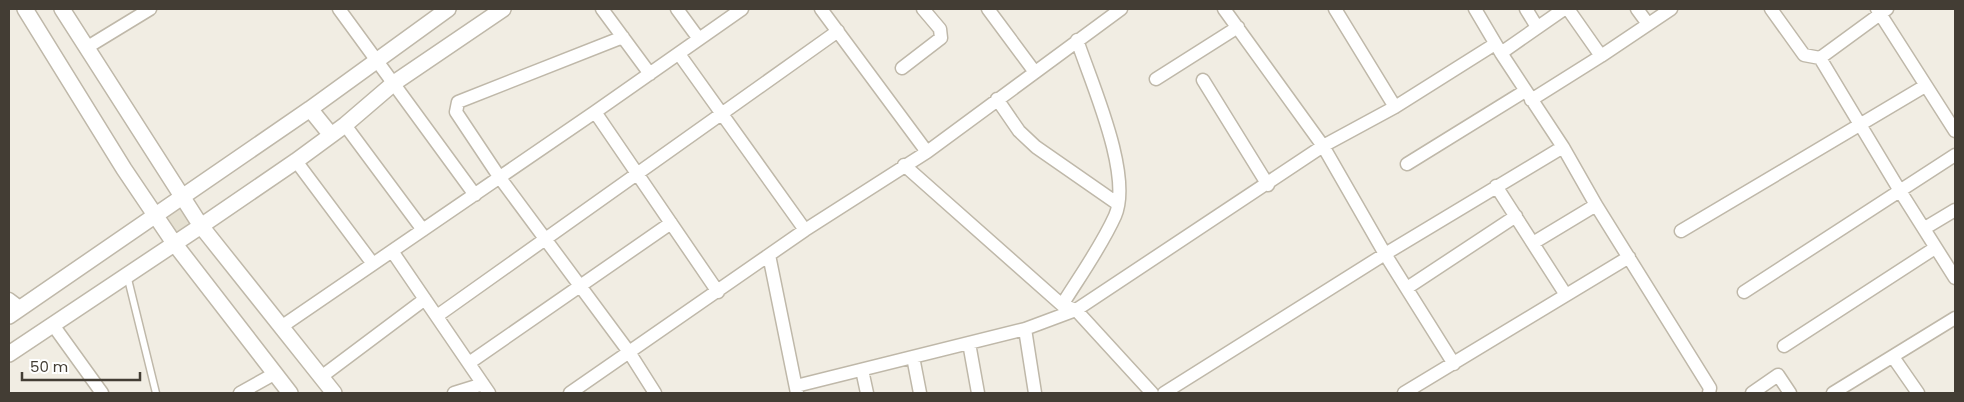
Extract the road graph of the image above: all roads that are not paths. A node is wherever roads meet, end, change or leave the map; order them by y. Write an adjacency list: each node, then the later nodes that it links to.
1 (24, 9): 72 (street)
2 (62, 9): 31 (street)
3 (150, 9): 31 (street)
4 (339, 9): 36 (street)
5 (448, 9): 36 (street)
6 (503, 9): 42 (street)
7 (602, 9): 28 (street)
8 (677, 9): 29 (street)
9 (742, 9): 29 (street)
10 (821, 9): 27 (street)
11 (923, 9): 37 (street)
12 (1121, 9): 30 (street)
13 (1224, 9): 25 (street)
14 (1335, 9): 46 (street)
15 (1475, 9): 32 (street)
16 (1526, 9): 26 (street)
17 (1564, 9): 26 (street)
18 (1568, 9): 34 (street)
19 (1637, 9): 24 (street)
20 (1671, 9): 24 (street)
21 (1770, 9): 35 (street)
22 (993, 10): 38 (street)
23 (1881, 10): 35 (street); 43 (street)
24 (1648, 24): 34 (street)
25 (1238, 27): 40 (street); 54 (street)
26 (1537, 28): 32 (street)
27 (838, 31): 49 (street); 56 (street)
28 (623, 37): 39 (street); 62 (street)
29 (699, 39): 33 (street)
30 (1077, 40): 38 (street); 68 (street)
31 (86, 48): 67 (street)
32 (1498, 48): 44 (street); 46 (street)
33 (680, 54): 39 (street); 49 (street)
34 (1601, 56): 44 (street)
35 (1820, 58): 51 (street)
36 (378, 61): 42 (street); 47 (street)
37 (902, 68)
38 (1034, 71): 45 (street)
39 (650, 74): 48 (street)
40 (1156, 79)
41 (1203, 80): 63 (street)
42 (394, 83): 50 (street); 66 (street)
43 (1925, 86): 51 (street); 52 (street)
44 (1528, 95): 55 (street); 59 (street)
45 (997, 99): 56 (street); 68 (street)
46 (1394, 107): 54 (street)
47 (310, 109): 53 (street); 67 (street)
48 (596, 112): 61 (street); 62 (street)
49 (723, 115): 61 (street); 77 (street)
50 (345, 125): 53 (street); 76 (street)
51 (1862, 126): 65 (street); 78 (street)
52 (1955, 131)
53 (331, 135): 58 (street)
54 (1323, 146): 63 (street); 84 (street)
55 (1563, 147): 64 (street); 69 (street)
56 (926, 152): 60 (street)
57 (1955, 155): 65 (street)
58 (296, 160): 74 (street); 87 (street)
59 (1407, 164)
60 (904, 165): 77 (street); 96 (street)
61 (637, 173): 73 (street); 79 (street)
62 (500, 178): 66 (street); 79 (street)
63 (1268, 185): 98 (street)
64 (1496, 186): 71 (street); 84 (street)
65 (1900, 191): 75 (street); 93 (street)
66 (475, 195): 76 (street)
67 (183, 198): 72 (street); 74 (street)
68 (1118, 204): 96 (street)
69 (1596, 205): 81 (street); 86 (street)
70 (1955, 210): 75 (street)
71 (1516, 216): 81 (street); 91 (street)
72 (156, 217): 80 (street); 97 (street)
73 (671, 223): 90 (street); 92 (street)
74 (201, 226): 80 (street); 102 (street)
75 (1925, 228): 82 (street)
76 (423, 230): 83 (street)
77 (805, 230): 85 (street)
78 (1681, 231)
79 (545, 239): 90 (street); 99 (street)
80 (174, 243): 89 (street); 113 (street)
81 (1533, 243): 94 (street)
82 (1935, 248): 88 (street); 105 (street)
83 (392, 251): 87 (street); 95 (street)
84 (1385, 254): 91 (street); 130 (street)
85 (769, 255): 92 (street); 116 (street)
86 (1629, 257): 94 (street); 132 (street)
87 (373, 264): 102 (street)
88 (1954, 272)
89 (127, 275): 101 (street); 118 (lane)
90 (579, 285): 106 (street); 110 (street)
91 (1407, 288): 111 (street)
92 (718, 292): 106 (street)
93 (1744, 292)
94 (1566, 295): 111 (street)
95 (425, 299): 99 (street); 114 (street)
96 (1062, 305): 98 (street)
97 (13, 308)
98 (1076, 310): 103 (street); 129 (street)
99 (437, 316): 110 (street)
100 (1955, 318): 108 (street)
101 (53, 324): 107 (street); 117 (street)
102 (281, 328): 114 (street)
103 (1025, 329): 104 (street); 128 (street)
104 (969, 343): 109 (street); 127 (street)
105 (1784, 346)
106 (629, 352): 123 (street); 124 (street)
107 (9, 354)
108 (1893, 357): 135 (street); 136 (street)
109 (912, 358): 112 (street); 126 (street)
110 (469, 363): 115 (street)
111 (1454, 364): 131 (street)
112 (862, 370): 116 (street); 125 (street)
113 (274, 374): 119 (street); 120 (street)
114 (321, 377): 121 (street)
115 (486, 389): 122 (street)
116 (797, 390)
117 (102, 393)
118 (156, 393)
119 (240, 393)
120 (290, 393)
121 (334, 393)
122 (454, 393)
123 (570, 393)
124 (655, 393)
125 (867, 393)
126 (920, 393)
127 (978, 393)
128 (1035, 393)
129 (1152, 393)
130 (1164, 393)
131 (1404, 393)
132 (1710, 393)
133 (1752, 393): 134 (street)
134 (1790, 393)
135 (1833, 393)
136 (1918, 393)

